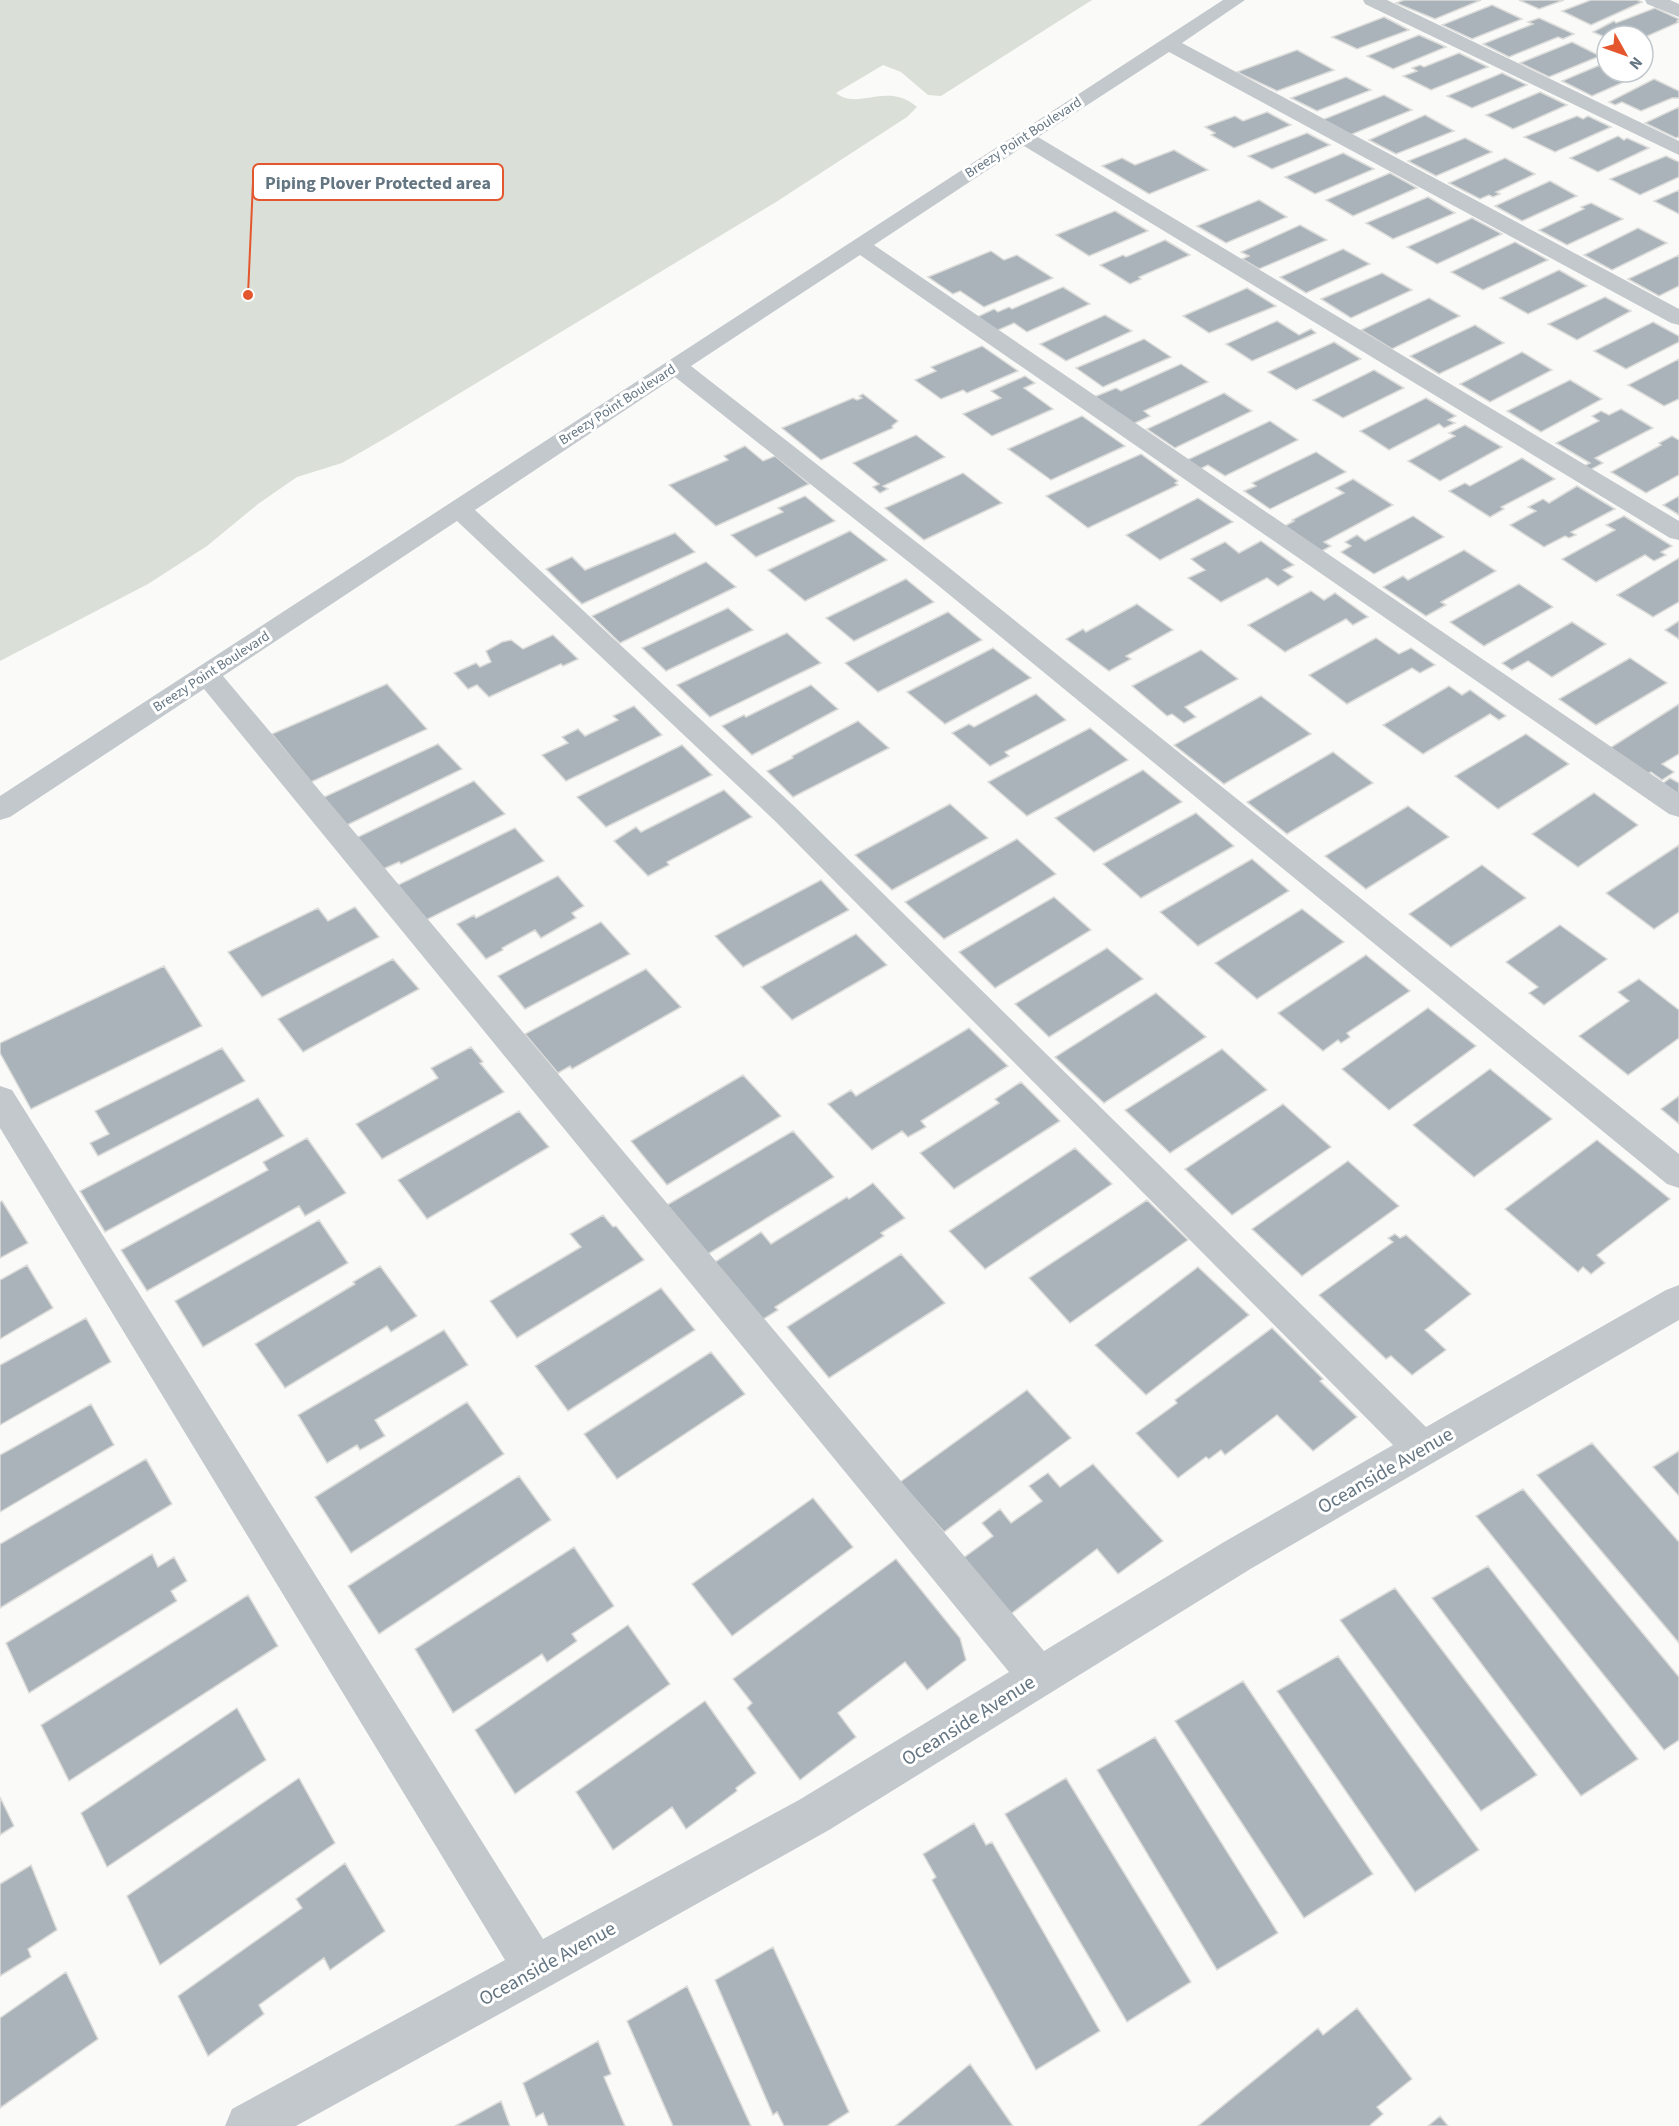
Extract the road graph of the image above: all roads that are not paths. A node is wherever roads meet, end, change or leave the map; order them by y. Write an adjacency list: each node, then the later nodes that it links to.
1 (1236, 0): 5 (street, Breezy Point Boulevard)
2 (1372, 0): 7 (street)
3 (1654, 0): 4 (street)
4 (1679, 11)
5 (1167, 43): 6 (street, Breezy Point Boulevard); 9 (street)
6 (1024, 137): 8 (street, Breezy Point Boulevard); 12 (street)
7 (1679, 149)
8 (860, 245): 10 (street, Breezy Point Boulevard); 14 (street)
9 (1679, 318)
10 (676, 366): 11 (street, Breezy Point Boulevard); 17 (street)
11 (458, 508): 13 (street, Breezy Point Boulevard); 19 (street)
12 (1679, 532)
13 (206, 674): 15 (street, Breezy Point Boulevard); 20 (street)
14 (1679, 807)
15 (0, 810)
16 (0, 1099): 21 (street)
17 (1679, 1174)
18 (1679, 1301): 19 (street, Oceanside Avenue)
19 (1422, 1448): 20 (street, Oceanside Avenue)
20 (1039, 1676): 21 (street, Oceanside Avenue)
21 (536, 1969): 22 (street, Oceanside Avenue)
22 (249, 2126)

